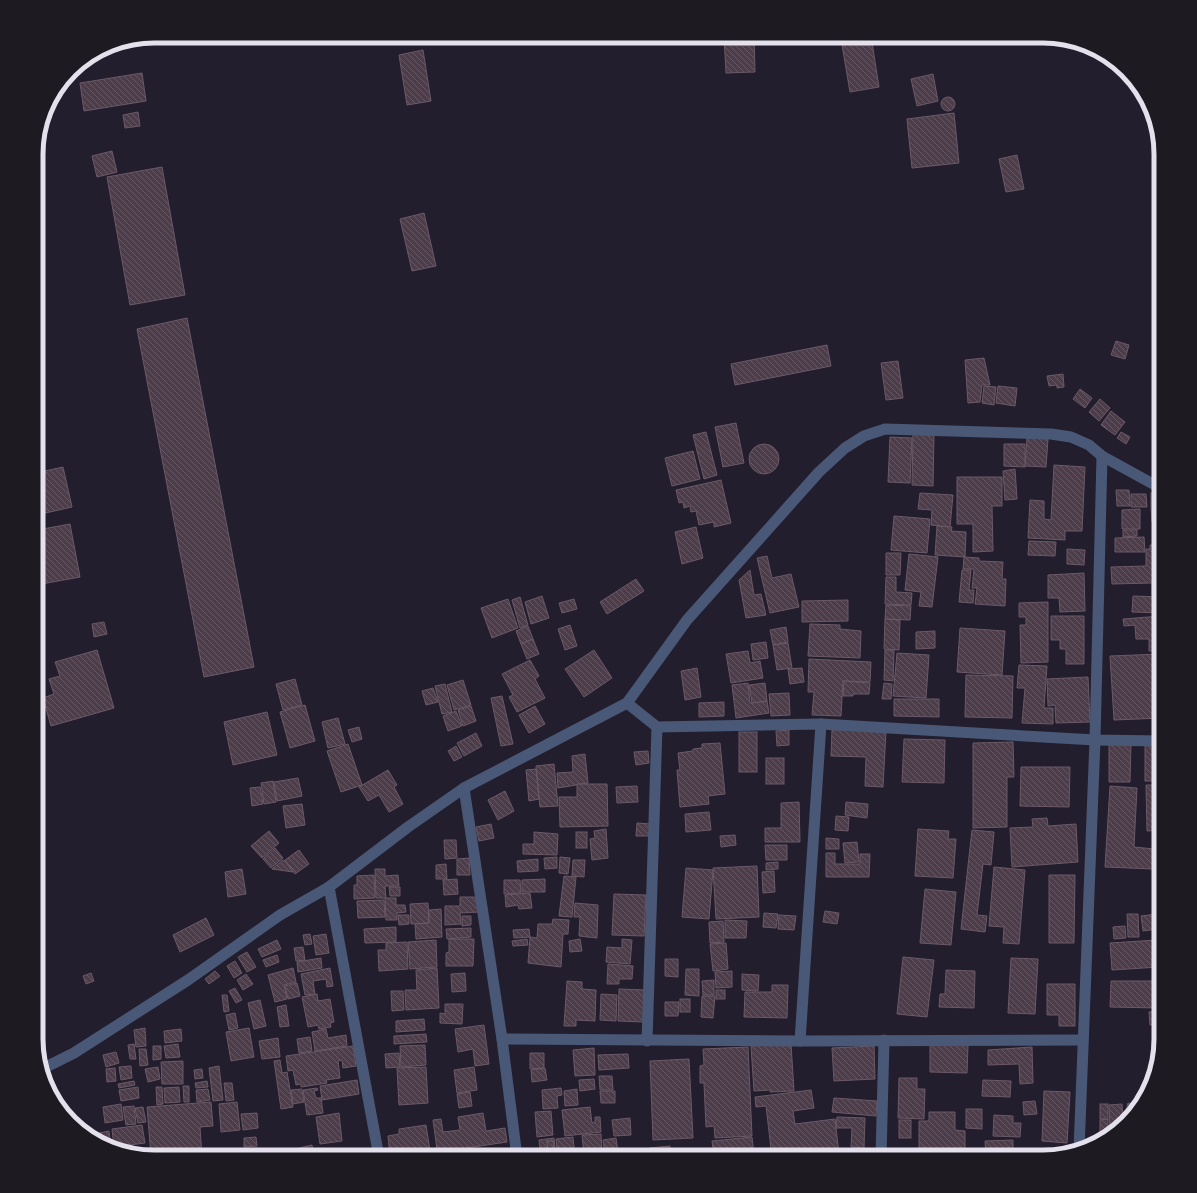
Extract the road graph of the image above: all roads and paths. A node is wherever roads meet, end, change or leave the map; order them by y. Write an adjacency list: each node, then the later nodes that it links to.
1 (1102, 456): 2 (street); 3 (street); 6 (street)
2 (1154, 484)
3 (627, 703): 5 (street); 8 (street)
4 (821, 724): 5 (street); 6 (street); 14 (street)
5 (657, 727): 13 (street)
6 (1095, 740): 7 (street); 12 (street)
7 (1154, 741)
8 (464, 788): 9 (street); 10 (street)
9 (329, 887): 15 (street); 17 (street)
10 (502, 1039): 13 (street); 18 (street)
11 (884, 1040): 12 (street); 14 (street); 19 (street)
12 (1083, 1040): 16 (street)
13 (647, 1041): 14 (street)
14 (800, 1041)
15 (47, 1067)
16 (1079, 1144)
17 (377, 1150)
18 (516, 1150)
19 (881, 1150)

